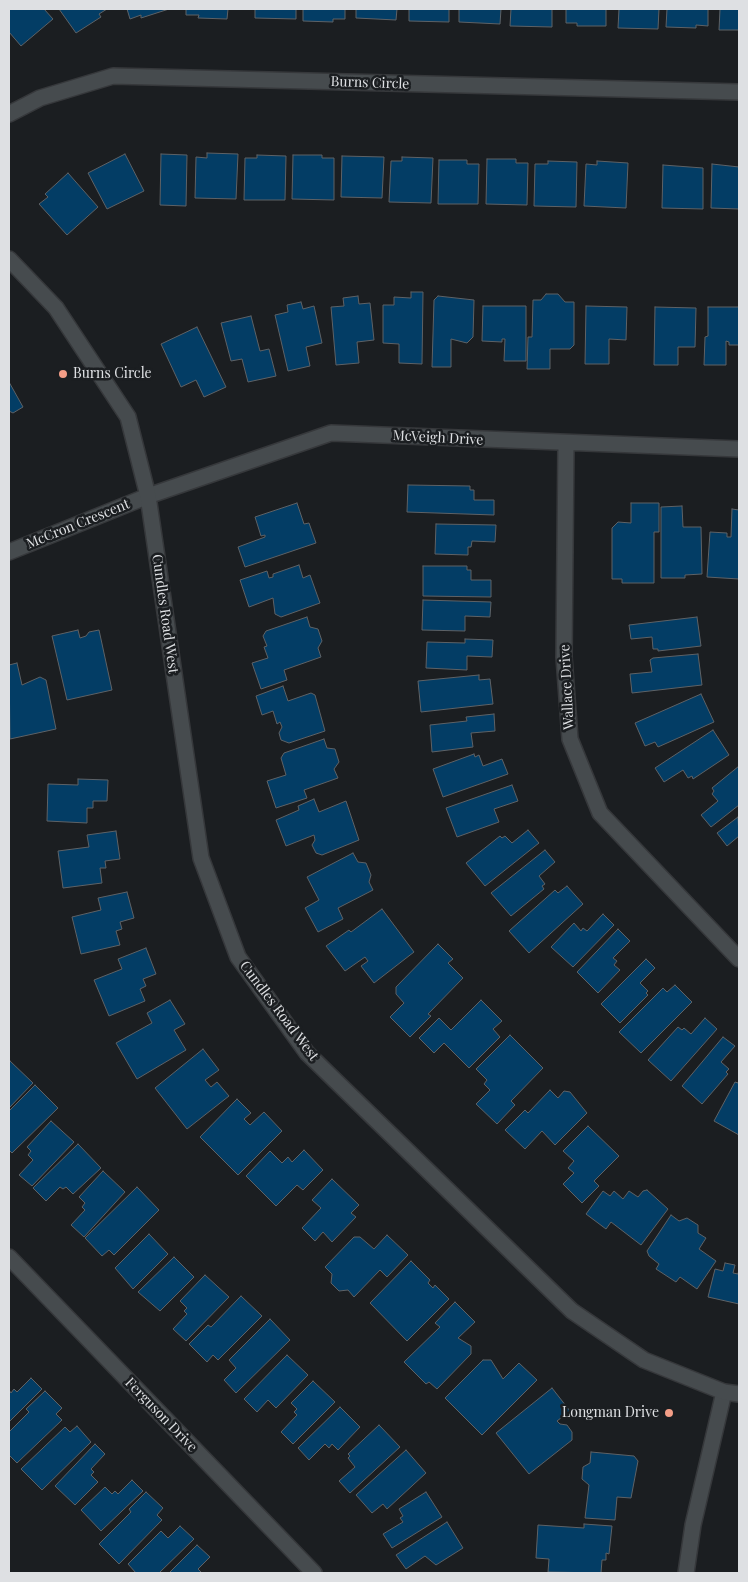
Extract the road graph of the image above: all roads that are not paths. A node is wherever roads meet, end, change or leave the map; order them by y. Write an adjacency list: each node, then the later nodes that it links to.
1 (739, 92): 2 (street, Burns Circle)
2 (9, 114)
3 (9, 259): 6 (street, Cundles Road West)
4 (566, 443): 5 (street, McVeigh Drive); 6 (street, McVeigh Drive); 8 (street, Wallace Drive)
5 (739, 449)
6 (148, 496): 7 (street, McCron Crescent); 10 (street, Cundles Road West)
7 (9, 552)
8 (739, 960)
9 (9, 1257): 12 (street, Ferguson Drive)
10 (724, 1392): 11 (street, Cundles Road West); 13 (street)
11 (739, 1394)
12 (314, 1573)
13 (686, 1573)

